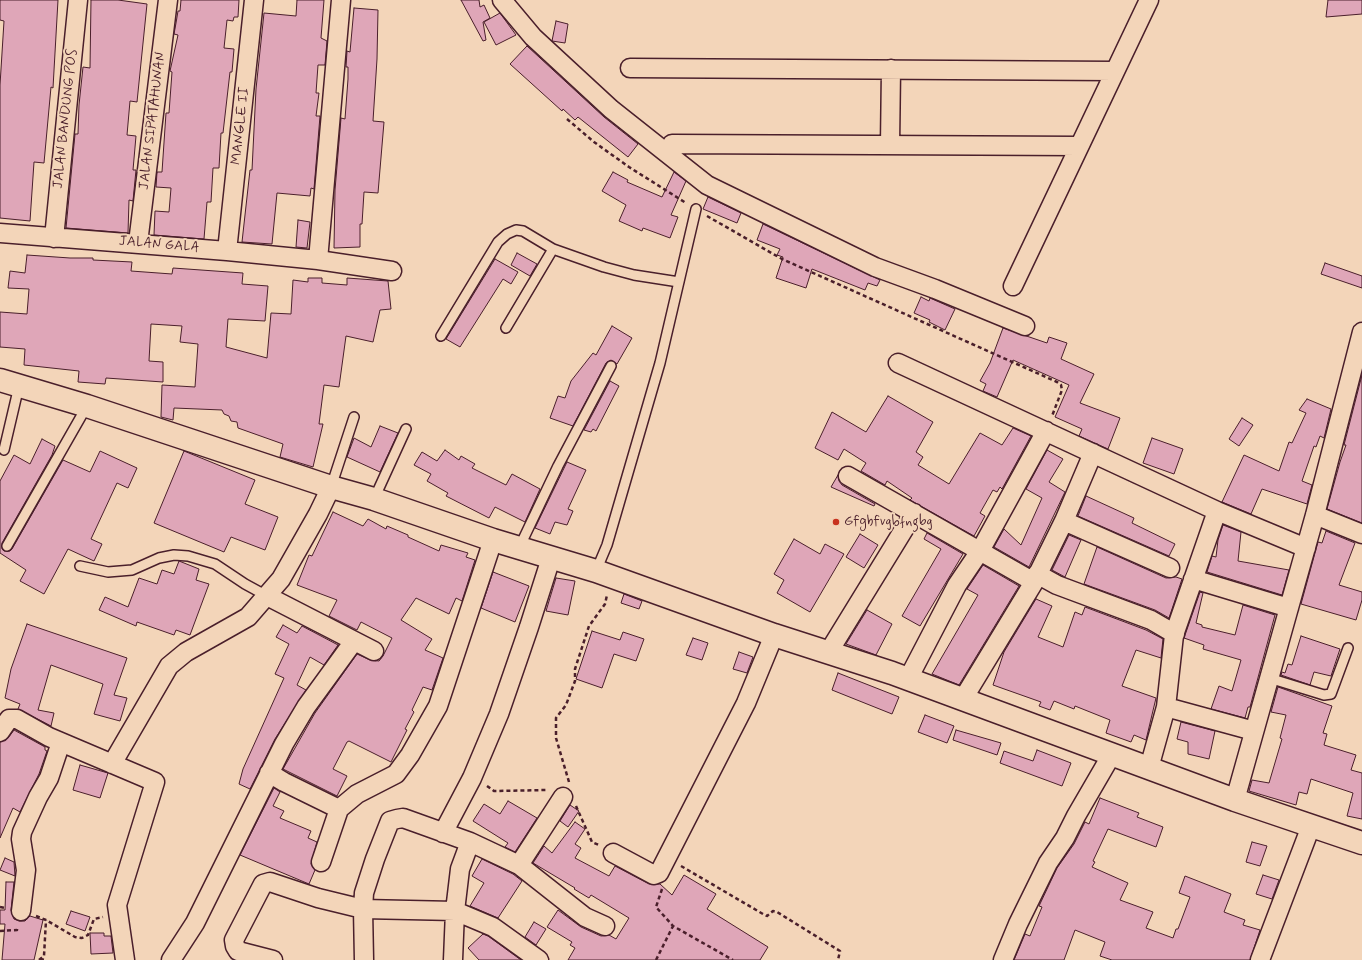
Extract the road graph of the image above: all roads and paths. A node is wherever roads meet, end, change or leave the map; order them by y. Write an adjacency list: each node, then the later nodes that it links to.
1 (78, 0): 16 (street, JALAN BANDUNG POS)
2 (168, 0): 17 (street, JALAN SIPATAHUNAN)
3 (254, 0): 19 (street, MANGLE II)
4 (341, 0): 20 (street)
5 (502, 0): 24 (street)
6 (1148, 0): 9 (street)
7 (630, 68): 8 (street)
8 (891, 69): 9 (street); 12 (street)
9 (1114, 71): 13 (street)
10 (567, 118): 14 (path)
11 (672, 144): 12 (street)
12 (890, 145): 13 (street)
13 (1079, 146): 23 (street)
14 (696, 209): 22 (lane); 34 (path)
15 (0, 233): 16 (street, JALAN GALA)
16 (54, 238): 17 (street, JALAN GALA)
17 (138, 243): 19 (street, JALAN GALA)
18 (553, 249): 22 (lane); 25 (lane); 27 (lane)
19 (227, 251): 20 (street, JALAN GALA)
20 (318, 260): 21 (street, JALAN GALA)
21 (392, 271)
22 (679, 282): 53 (lane)
23 (1013, 286)
24 (1025, 326)
25 (506, 328)
26 (1362, 332): 42 (street)
27 (441, 336)
28 (898, 363): 34 (street)
29 (610, 366): 47 (lane)
30 (9, 383): 31 (main road); 35 (lane)
31 (87, 406): 38 (main road); 46 (lane)
32 (354, 417): 38 (lane)
33 (406, 429): 39 (lane)
34 (1046, 431): 36 (street); 49 (street)
35 (4, 450)
36 (1093, 453): 40 (street); 43 (street)
37 (848, 476): 41 (street)
38 (331, 487): 39 (main road); 56 (street)
39 (374, 499): 45 (main road)
40 (1217, 511): 48 (street); 55 (street)
41 (914, 514): 49 (street); 63 (street)
42 (1316, 515): 44 (street); 48 (street)
43 (1064, 521): 52 (street); 54 (street)
44 (1362, 534)
45 (493, 540): 47 (main road); 77 (street)
46 (7, 546)
47 (519, 548): 50 (main road)
48 (1306, 548): 57 (street)
49 (980, 551): 54 (street); 65 (street)
50 (551, 558): 53 (main road); 79 (street)
51 (80, 566): 56 (lane)
52 (1170, 568)
53 (604, 574): 59 (main road); 75 (path)
54 (1036, 578): 58 (street); 66 (street)
55 (1193, 579): 57 (street); 58 (street)
56 (267, 596): 60 (street); 72 (street)
57 (1289, 608): 64 (street)
58 (1175, 634): 67 (street)
59 (774, 635): 63 (main road); 83 (street)
60 (354, 641): 62 (street); 74 (street)
61 (1348, 648): 64 (lane)
62 (374, 651)
63 (828, 653): 65 (main road)
64 (1269, 678): 68 (street)
65 (908, 679): 66 (main road)
66 (963, 699): 71 (main road)
67 (1166, 707): 68 (street); 73 (street)
68 (1254, 731): 76 (street)
69 (0, 732): 70 (street)
70 (61, 742): 72 (street); 88 (street)
71 (1112, 754): 73 (main road); 108 (street)
72 (112, 764): 90 (street)
73 (1149, 768): 76 (main road)
74 (269, 773): 77 (street); 100 (street)
75 (563, 797): 85 (street)
76 (1235, 800): 78 (main road)
77 (339, 809): 84 (street)
78 (1311, 826): 81 (main road); 109 (street)
79 (443, 833): 80 (street); 87 (street)
80 (470, 842): 85 (street); 89 (street)
81 (1362, 843)
82 (614, 853): 83 (street)
83 (667, 857): 107 (path)
84 (321, 862)
85 (519, 865): 92 (street)
86 (657, 908): 93 (path)
87 (363, 909): 89 (street); 101 (street); 102 (street)
88 (21, 911)
89 (455, 911): 103 (street); 104 (street)
90 (117, 914): 94 (path); 99 (street)
91 (46, 920): 97 (path)
92 (605, 926)
93 (673, 926): 105 (path); 106 (path)
94 (58, 928)
95 (16, 930): 96 (path)
96 (0, 931)
97 (39, 959): 98 (path)
98 (46, 960)
99 (125, 960)
100 (171, 960)
101 (273, 960)
102 (364, 960)
103 (453, 960)
104 (539, 960)
105 (656, 960)
106 (733, 960)
107 (838, 960)
108 (1003, 960)
109 (1260, 960)

